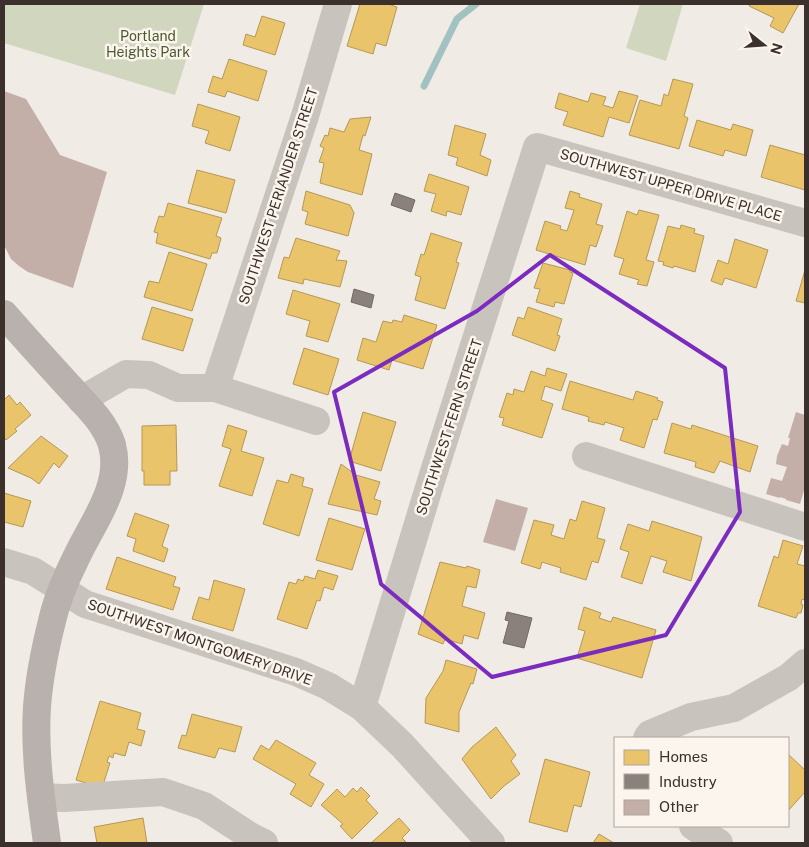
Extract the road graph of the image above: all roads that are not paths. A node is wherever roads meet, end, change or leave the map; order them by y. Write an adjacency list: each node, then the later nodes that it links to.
1 (338, 4): 5 (street, SOUTHWEST PERIANDER STREET)
2 (537, 147): 3 (street, SOUTHWEST UPPER DRIVE PLACE); 13 (street, SOUTHWEST FERN STREET)
3 (805, 222)
4 (4, 314): 6 (main road)
5 (215, 388): 6 (street); 7 (street)
6 (81, 400): 11 (main road)
7 (316, 421)
8 (586, 456): 9 (street)
9 (805, 526)
10 (4, 562): 11 (street, SOUTHWEST MONTGOMERY DRIVE)
11 (61, 589): 13 (street, SOUTHWEST MONTGOMERY DRIVE); 15 (main road)
12 (805, 663): 14 (street)
13 (362, 707): 17 (street, SOUTHWEST MONTGOMERY DRIVE)
14 (648, 737)
15 (41, 797): 18 (main road); 19 (street)
16 (695, 827): 20 (street)
17 (486, 842)
18 (48, 843)
19 (264, 843)
20 (719, 843)

